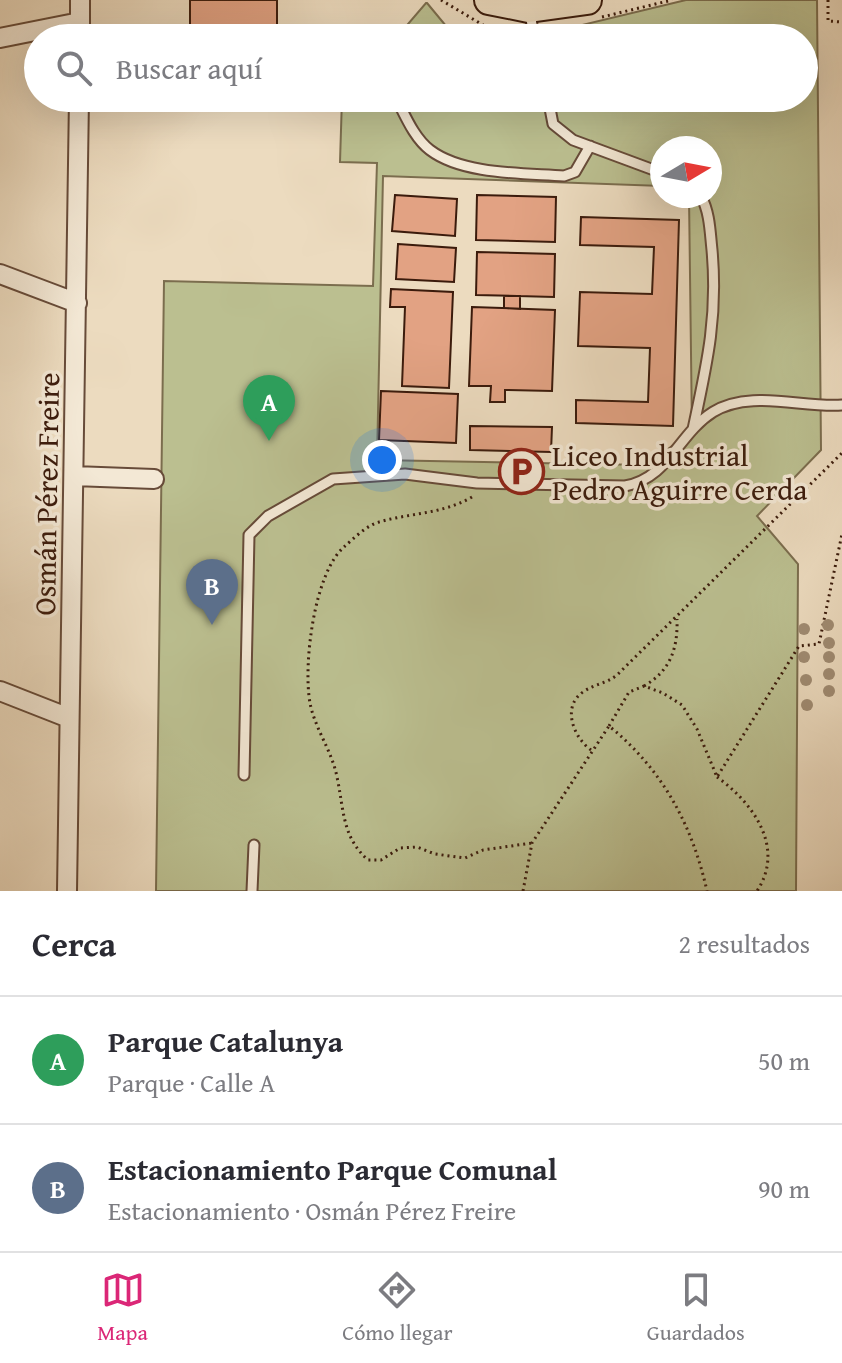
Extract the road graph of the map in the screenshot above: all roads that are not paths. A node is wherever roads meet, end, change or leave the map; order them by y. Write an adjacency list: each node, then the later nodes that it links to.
1 (80, 0): 5 (street)
2 (489, 0): 4 (main road)
3 (587, 0): 4 (main road)
4 (529, 8): 6 (lane)
5 (80, 24)
6 (532, 24)
7 (24, 36): 8 (street)
8 (0, 38)
9 (79, 112): 16 (street, Osmán Pérez Freire)
10 (403, 112): 12 (lane)
11 (551, 112): 12 (lane)
12 (590, 146): 13 (lane)
13 (650, 168)
14 (706, 208): 18 (lane)
15 (0, 274): 16 (street)
16 (77, 303): 19 (street, Osmán Pérez Freire)
17 (842, 405): 18 (lane)
18 (693, 432): 23 (lane)
19 (74, 476): 20 (street); 22 (street, Osmán Pérez Freire)
20 (154, 479)
21 (0, 691): 22 (street)
22 (69, 718): 25 (street, Osmán Pérez Freire)
23 (244, 775)
24 (254, 845): 26 (lane)
25 (67, 891)
26 (252, 891)

